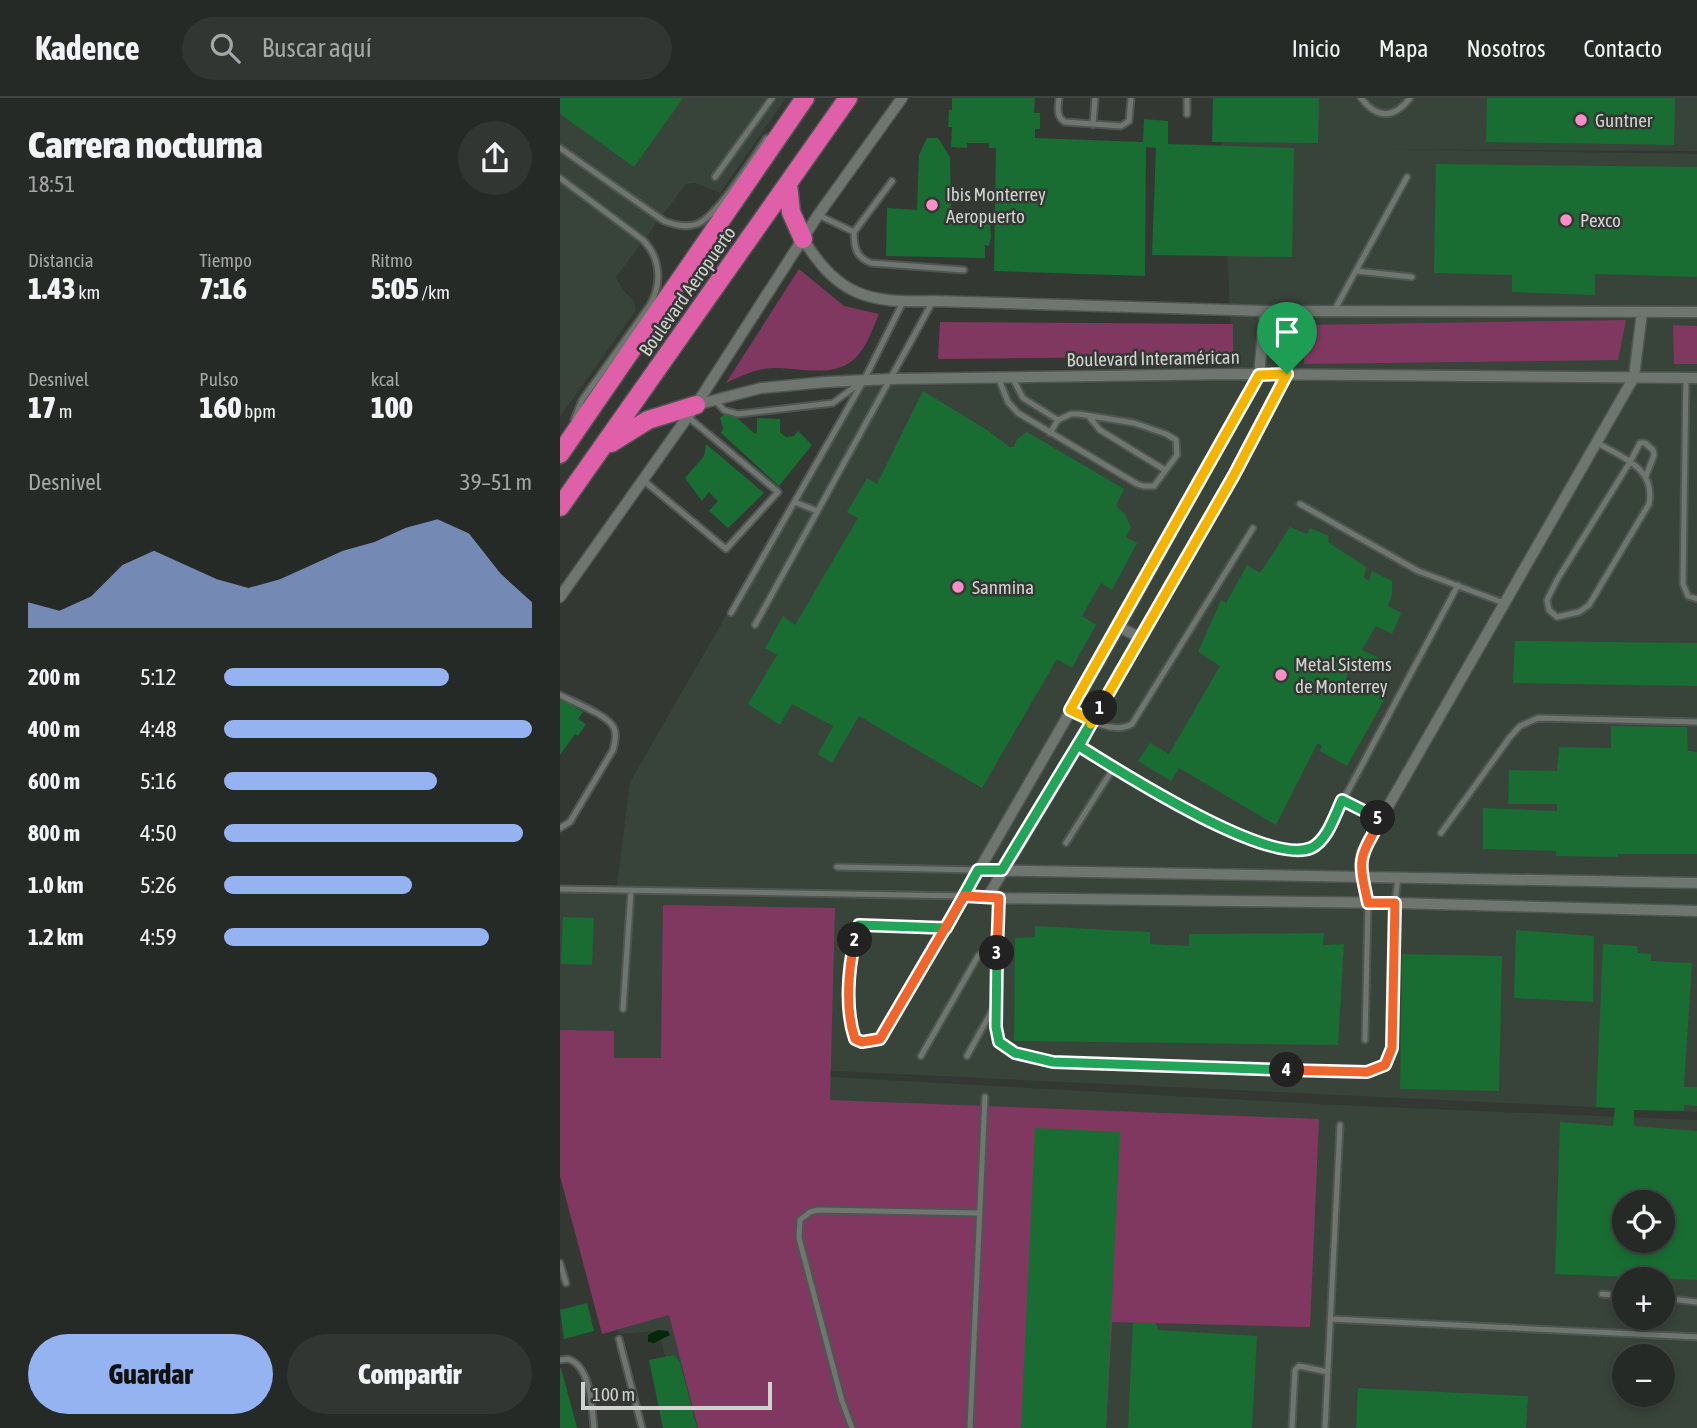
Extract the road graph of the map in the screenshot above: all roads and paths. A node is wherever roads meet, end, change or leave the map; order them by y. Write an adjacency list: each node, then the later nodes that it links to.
1 (772, 98): 15 (lane)
2 (805, 98): 47 (highway, Boulevard Aeropuerto)
3 (848, 98): 19 (highway, Boulevard Aeropuerto)
4 (902, 98): 20 (street)
5 (1059, 98): 12 (lane)
6 (1095, 98): 12 (lane)
7 (1131, 98): 12 (lane)
8 (1187, 98): 11 (lane)
9 (1361, 98): 10 (lane)
10 (1410, 98)
11 (1186, 114)
12 (1093, 125)
13 (771, 132): 14 (lane)
14 (560, 148)
15 (715, 177)
16 (1407, 177): 24 (lane)
17 (560, 178): 47 (lane)
18 (892, 181): 21 (lane)
19 (788, 184): 22 (highway); 49 (highway, Boulevard Aeropuerto)
20 (818, 215): 21 (lane); 22 (street)
21 (854, 232): 23 (lane)
22 (803, 239): 27 (street); 42 (street)
23 (964, 270)
24 (1356, 271): 25 (lane); 30 (lane)
25 (1412, 277)
26 (933, 301): 27 (street); 28 (street); 39 (lane)
27 (903, 302): 40 (lane)
28 (1265, 311): 29 (street); 34 (street)
29 (1296, 311): 30 (street); 33 (street)
30 (1334, 311): 31 (street)
31 (1642, 312): 32 (street); 37 (street)
32 (1697, 312)
33 (1287, 374): 34 (street, Boulevard Interamérican); 37 (street, Boulevard Interamérican); 65 (street)
34 (1259, 375): 36 (street, Boulevard Interamérican); 64 (street)
35 (998, 377): 36 (street, Boulevard Interamérican); 39 (street, Boulevard Interamérican); 45 (lane)
36 (1012, 377): 44 (lane)
37 (1634, 377): 38 (street, Boulevard Interamérican); 46 (street)
38 (1691, 378): 60 (lane)
39 (891, 379): 40 (street, Boulevard Interamérican); 56 (lane)
40 (864, 380): 41 (street, Boulevard Interamérican); 41 (lane); 53 (lane)
41 (715, 400): 42 (street, Boulevard Interamérican)
42 (692, 411): 49 (highway); 52 (street); 52 (lane)
43 (1090, 418): 44 (lane); 50 (lane); 50 (lane)
44 (1058, 420): 45 (lane)
45 (1050, 433): 50 (lane)
46 (1597, 442): 48 (lane); 61 (street)
47 (565, 447)
48 (1630, 462): 51 (lane); 51 (lane); 51 (lane)
49 (591, 463): 55 (highway, Boulevard Aeropuerto)
50 (1165, 470)
51 (1646, 475)
52 (643, 480): 59 (street)
53 (795, 502): 56 (lane); 62 (lane)
54 (1300, 504): 58 (lane)
55 (560, 507)
56 (817, 511): 63 (lane)
57 (1253, 528): 68 (lane)
58 (1458, 585): 61 (lane); 72 (lane)
59 (560, 597)
60 (1697, 599)
61 (1504, 603): 73 (street)
62 (731, 613)
63 (755, 625)
64 (1119, 627): 65 (street); 67 (street)
65 (1139, 637): 68 (street)
66 (560, 695): 74 (lane)
67 (1070, 710): 68 (lane); 78 (street)
68 (1093, 721): 70 (street)
69 (1697, 722): 75 (lane)
70 (1079, 746): 71 (lane); 79 (street)
71 (1114, 766): 72 (lane); 76 (lane)
72 (1342, 800): 73 (lane)
73 (1381, 820): 80 (street)
74 (560, 828)
75 (1441, 833)
76 (1066, 843)
77 (837, 867): 78 (lane)
78 (978, 870): 79 (street); 85 (street)
79 (1002, 870): 80 (street); 86 (street)
80 (1362, 875): 81 (street); 88 (street)
81 (1398, 877): 82 (street); 89 (lane)
82 (1697, 883)
83 (560, 889): 84 (lane)
84 (631, 890): 85 (lane); 94 (lane)
85 (964, 896): 86 (street); 91 (lane)
86 (987, 898): 87 (street)
87 (999, 898): 88 (street); 92 (lane)
88 (1368, 903): 89 (street); 95 (lane)
89 (1395, 903): 90 (street); 93 (lane)
90 (1697, 911)
91 (946, 928): 91 (lane)
92 (998, 941): 93 (lane); 96 (lane)
93 (995, 1005): 97 (lane)
94 (622, 1009)
95 (1365, 1040)
96 (921, 1056)
97 (967, 1056)
98 (985, 1097): 100 (lane)
99 (1340, 1125): 107 (lane)
100 (979, 1213): 114 (lane); 115 (lane)
101 (560, 1263): 102 (lane)
102 (566, 1283)
103 (1602, 1294): 104 (lane)
104 (1612, 1295)
105 (1675, 1299): 106 (lane)
106 (1697, 1302)
107 (1331, 1319): 108 (lane); 111 (lane)
108 (1697, 1337)
109 (619, 1339): 113 (lane)
110 (560, 1360): 112 (lane)
111 (1328, 1372): 116 (lane); 117 (lane)
112 (594, 1428)
113 (642, 1428)
114 (852, 1428)
115 (970, 1428)
116 (1292, 1428)
117 (1325, 1428)

